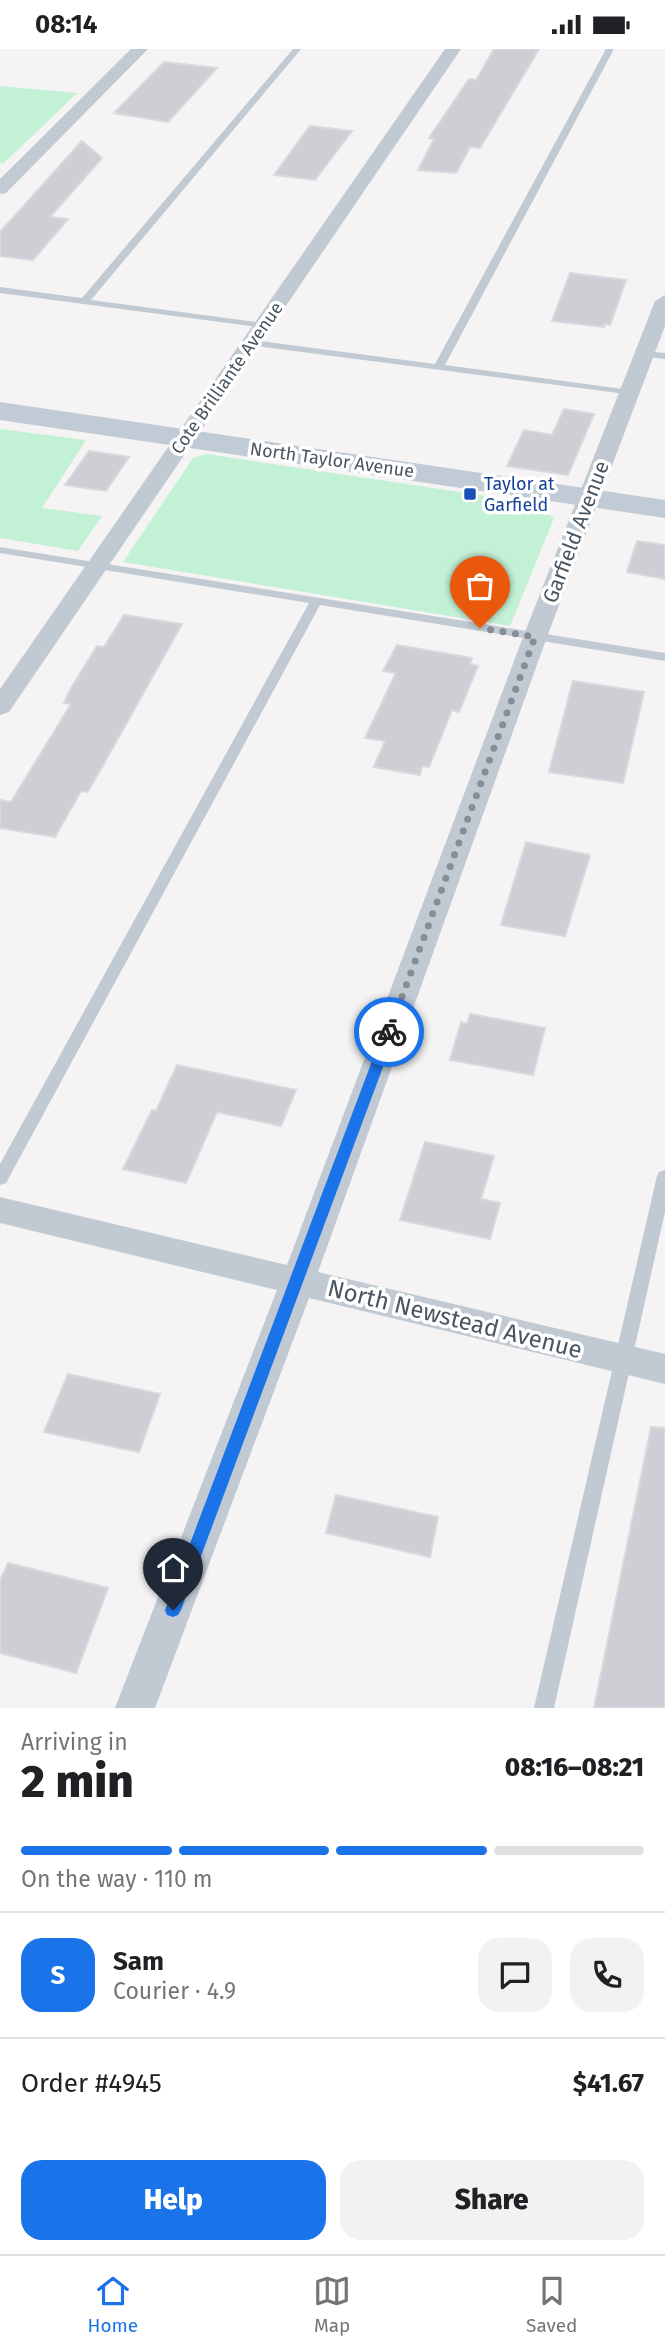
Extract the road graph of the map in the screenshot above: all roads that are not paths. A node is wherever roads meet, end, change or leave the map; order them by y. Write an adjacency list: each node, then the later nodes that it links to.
1 (140, 49): 5 (street)
2 (297, 49): 7 (lane)
3 (453, 49): 9 (street, Cote Brilliante Avenue)
4 (610, 49): 11 (lane)
5 (4, 182)
6 (0, 290): 7 (lane)
7 (85, 301): 9 (lane)
8 (665, 301): 10 (street, Garfield Avenue)
9 (257, 334): 11 (lane); 14 (street, Cote Brilliante Avenue)
10 (655, 355): 12 (street, Garfield Avenue)
11 (439, 367): 12 (lane)
12 (630, 393): 15 (street, Garfield Avenue)
13 (0, 411): 14 (street, North Taylor Avenue)
14 (186, 439): 15 (street, North Taylor Avenue); 18 (street, Cote Brilliante Avenue)
15 (590, 498): 16 (street, North Taylor Avenue); 20 (street, Garfield Avenue)
16 (665, 509)
17 (0, 550): 18 (lane)
18 (96, 566): 19 (lane); 22 (street, Cote Brilliante Avenue)
19 (316, 601): 20 (lane); 24 (lane)
20 (535, 637): 21 (lane); 26 (street, Garfield Avenue)
21 (665, 657)
22 (0, 707)
23 (665, 1176): 27 (lane)
24 (0, 1179)
25 (0, 1210): 26 (street, North Newstead Avenue)
26 (298, 1281): 27 (street, North Newstead Avenue); 29 (street, Garfield Avenue)
27 (623, 1359): 28 (street, North Newstead Avenue); 30 (lane)
28 (665, 1369)
29 (135, 1708)
30 (544, 1708)

